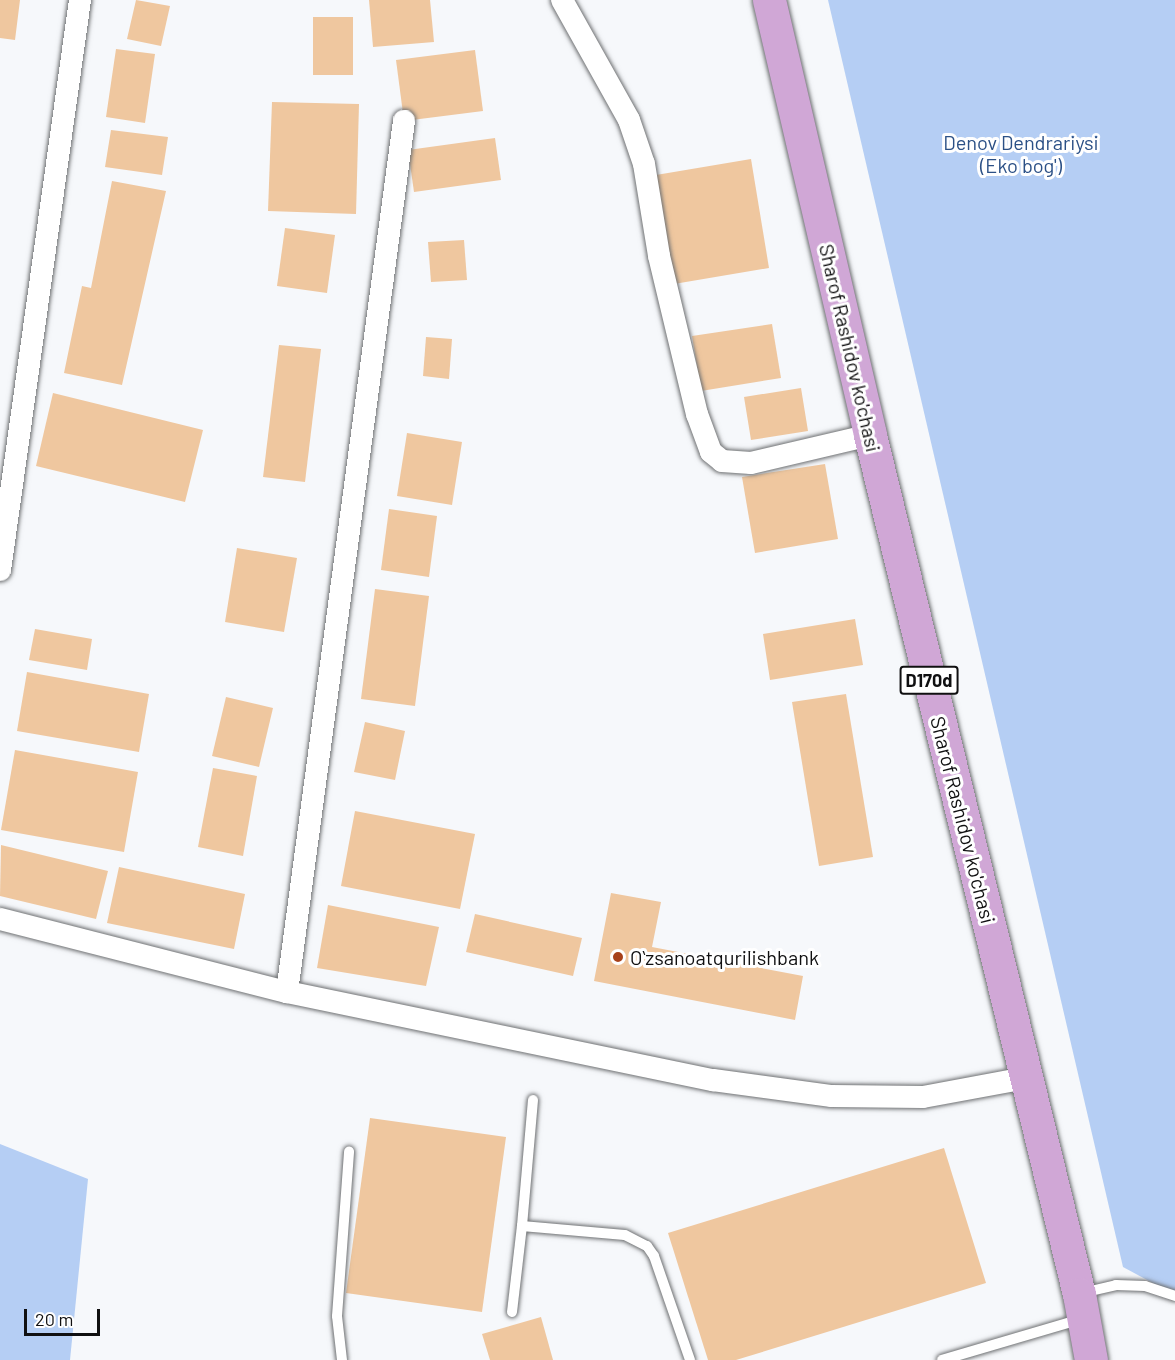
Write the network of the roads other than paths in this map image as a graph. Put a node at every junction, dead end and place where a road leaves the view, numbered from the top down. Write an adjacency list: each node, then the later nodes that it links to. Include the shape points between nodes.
1 (80, 0): 6 (street)
2 (562, 0): 5 (street, via 629,120 644,165 659,256 697,414 711,452 722,461 751,464)
3 (769, 0): 5 (main road, Sharof Rashidov ko'chasi / D170d)
4 (404, 121): 8 (street)
5 (870, 435): 9 (main road, Sharof Rashidov ko'chasi / D170d)
6 (0, 570)
7 (0, 919): 8 (street)
8 (287, 992): 9 (street, via 713,1080 832,1096 923,1097)
9 (1026, 1078): 14 (main road, Sharof Rashidov ko'chasi / D170d)
10 (533, 1100): 12 (lane)
11 (349, 1151): 16 (lane, via 337,1316)
12 (522, 1226): 15 (lane); 17 (lane, via 625,1235 647,1246 654,1256)
13 (1175, 1296): 14 (lane, via 1145,1286 1116,1285)
14 (1082, 1306): 18 (lane); 19 (main road, Sharof Rashidov ko'chasi / D170d)
15 (512, 1312)
16 (342, 1360)
17 (690, 1360)
18 (942, 1360)
19 (1091, 1360)

